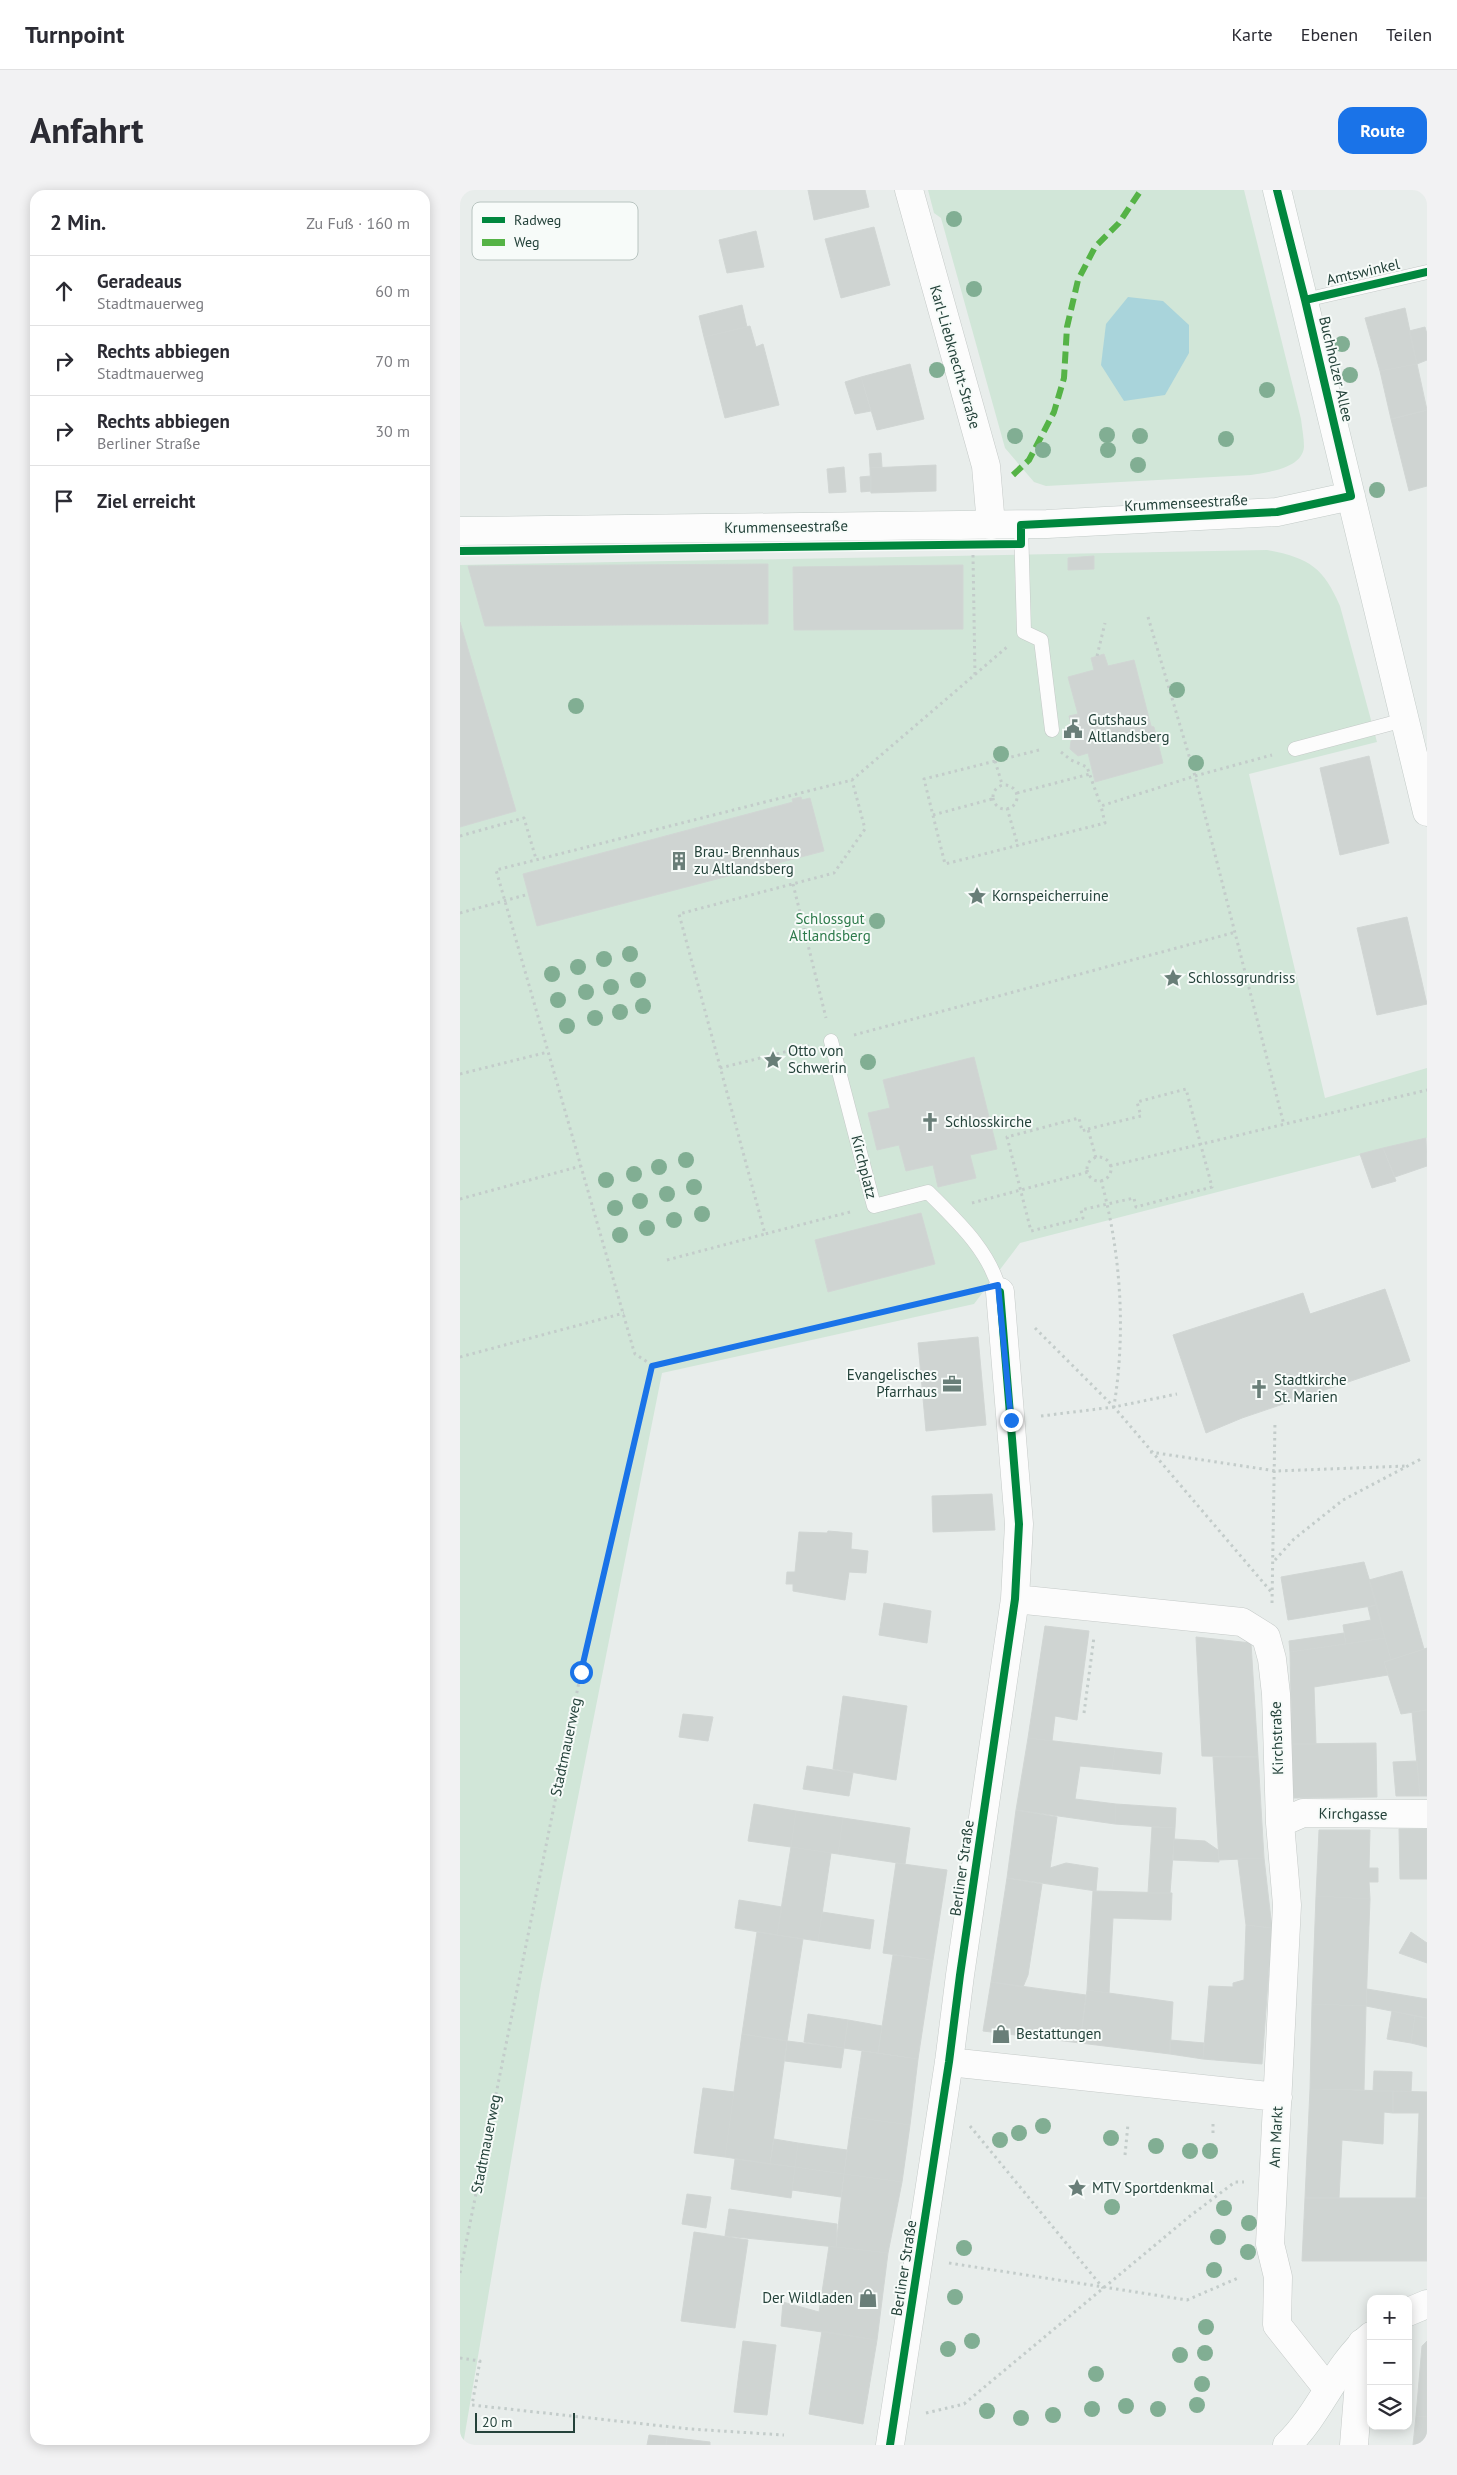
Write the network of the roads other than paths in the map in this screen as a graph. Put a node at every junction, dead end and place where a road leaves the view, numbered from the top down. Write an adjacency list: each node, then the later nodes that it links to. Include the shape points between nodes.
1 (909, 190): 6 (street, Karl-Liebknecht-Straße, via 986,466)
2 (1277, 190): 4 (street, Buchholzer Allee)
3 (1427, 272): 4 (lane, Amtswinkel)
4 (1306, 300): 5 (street, Buchholzer Allee)
5 (1351, 496): 7 (street, Krummenseestraße, via 1277,512); 9 (street, Buchholzer Allee)
6 (991, 525): 7 (street, Krummenseestraße); 8 (street, Krummenseestraße)
7 (1022, 525): 10 (lane, via 1024,632 1041,640)
8 (460, 531)
9 (1404, 720): 11 (lane); 12 (street, Buchholzer Allee)
10 (1052, 730)
11 (1295, 749)
12 (1427, 812)
13 (832, 1041): 14 (lane, Kirchplatz, via 874,1206 928,1192 962,1225 995,1273)
14 (999, 1288): 15 (street, Berliner Straße, via 1019,1524)
15 (1014, 1599): 17 (street, Kirchstraße, via 1242,1622 1266,1637 1276,1694); 18 (street, Berliner Straße)
16 (1427, 1814): 17 (street, Kirchgasse, via 1303,1813)
17 (1280, 1823): 19 (street, Kirchstraße, via 1287,1905)
18 (949, 2062): 19 (street, Am Markt); 24 (street, Berliner Straße)
19 (1278, 2097): 23 (street, Am Markt, via 1270,2244 1278,2277 1277,2325)
20 (1427, 2304): 21 (street)
21 (1412, 2310)
22 (1366, 2340): 23 (street); 26 (street)
23 (1327, 2388): 25 (street, via 1298,2434)
24 (890, 2445)
25 (1287, 2445)
26 (1354, 2445)

